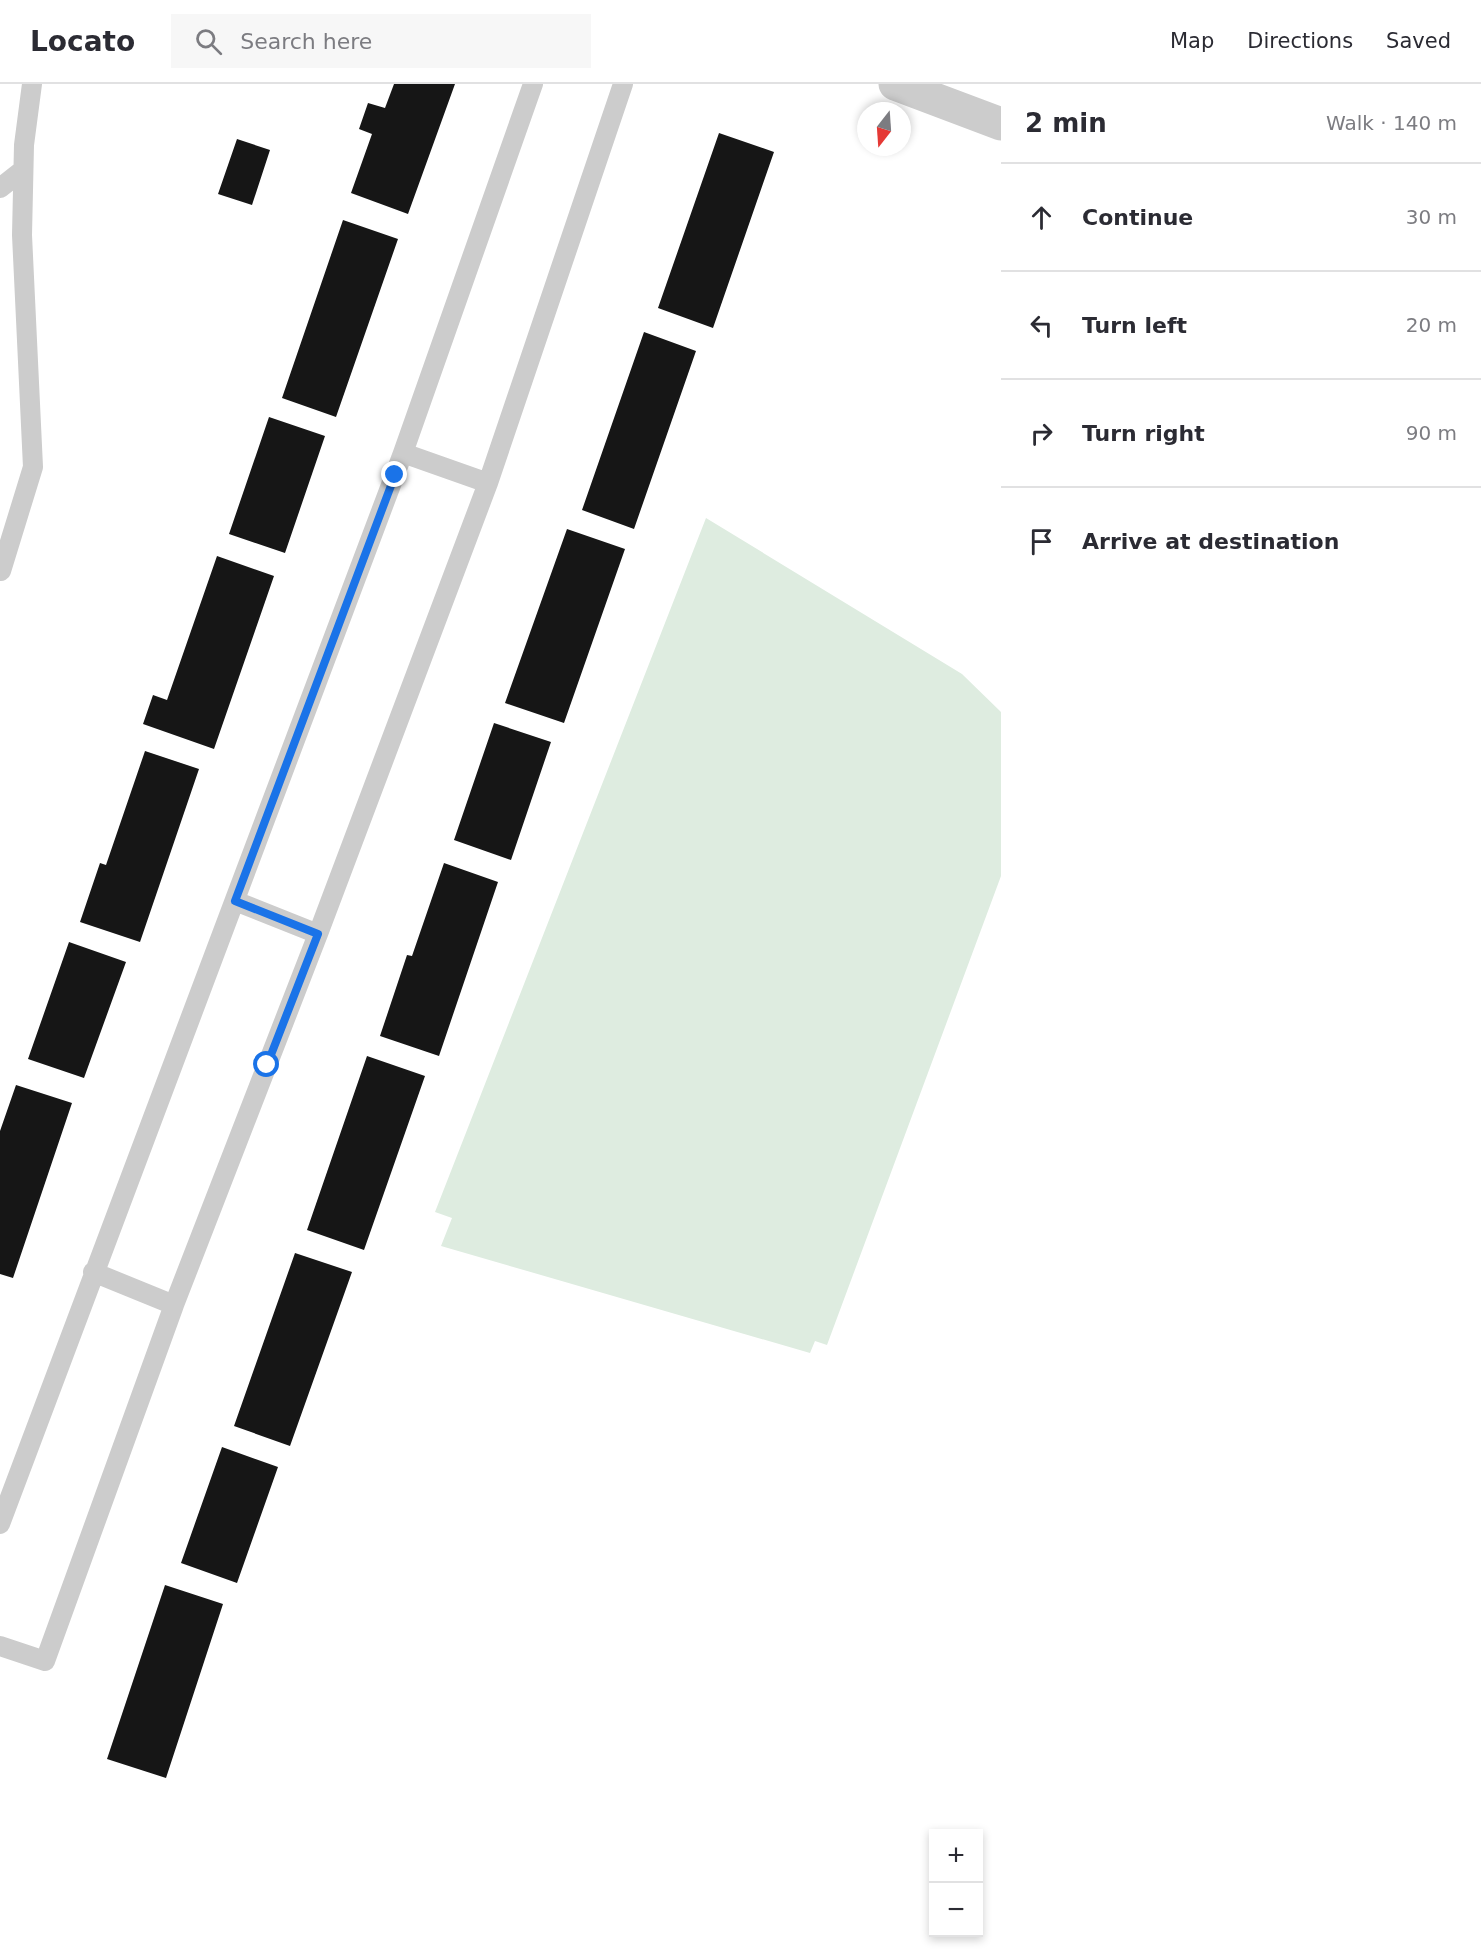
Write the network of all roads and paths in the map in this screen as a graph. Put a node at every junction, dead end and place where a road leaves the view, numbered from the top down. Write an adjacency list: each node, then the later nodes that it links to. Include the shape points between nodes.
1 (32, 84): 6 (lane)
2 (533, 84): 8 (lane)
3 (623, 84): 9 (lane)
4 (895, 84): 5 (street)
5 (1001, 124)
6 (23, 170): 7 (lane); 10 (lane, via 22,236 33,467)
7 (0, 188)
8 (403, 453): 9 (lane); 11 (lane)
9 (488, 483): 12 (lane)
10 (1, 572)
11 (235, 901): 12 (lane); 13 (lane)
12 (318, 934): 14 (lane)
13 (93, 1272): 14 (lane); 15 (lane)
14 (174, 1305): 16 (lane, via 45,1661)
15 (0, 1524)
16 (0, 1646)

